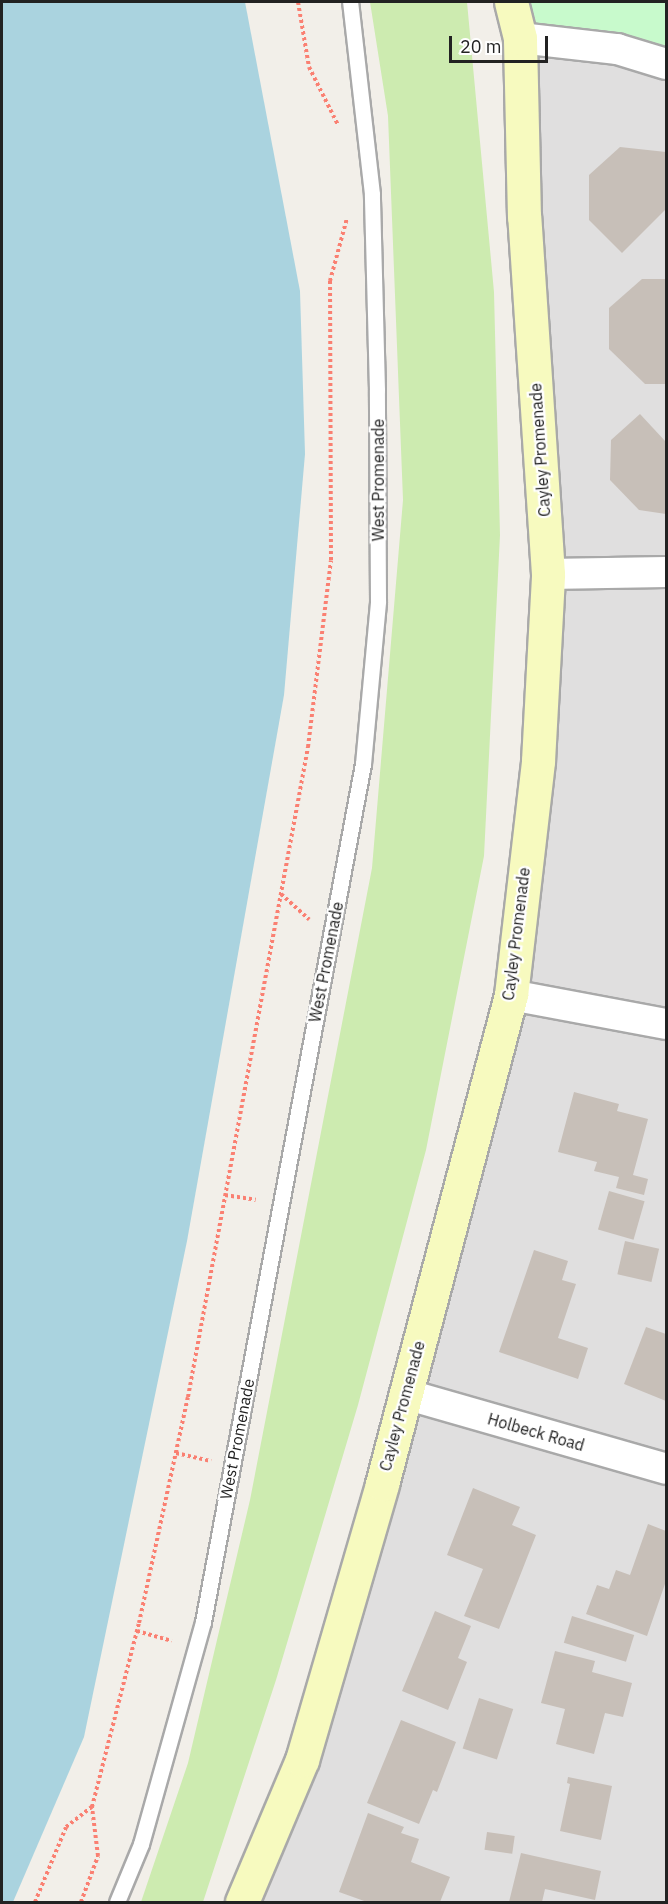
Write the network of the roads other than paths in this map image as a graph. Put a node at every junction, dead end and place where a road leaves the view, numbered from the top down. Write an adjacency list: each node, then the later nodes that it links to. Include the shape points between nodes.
1 (350, 2): 11 (lane, West Promenade, via 372,194 377,390 378,601 363,764 196,1647 141,1844)
2 (511, 2): 3 (street, Cayley Promenade)
3 (520, 38): 4 (street, via 617,49); 6 (street, Cayley Promenade, via 524,218)
4 (666, 64)
5 (666, 572): 6 (street)
6 (548, 574): 7 (street, Cayley Promenade, via 538,761)
7 (511, 995): 8 (street); 9 (street, Cayley Promenade)
8 (666, 1024)
9 (405, 1394): 10 (street, Holbeck Road); 12 (street, Cayley Promenade, via 302,1760)
10 (666, 1469)
11 (117, 1902)
12 (242, 1902)

